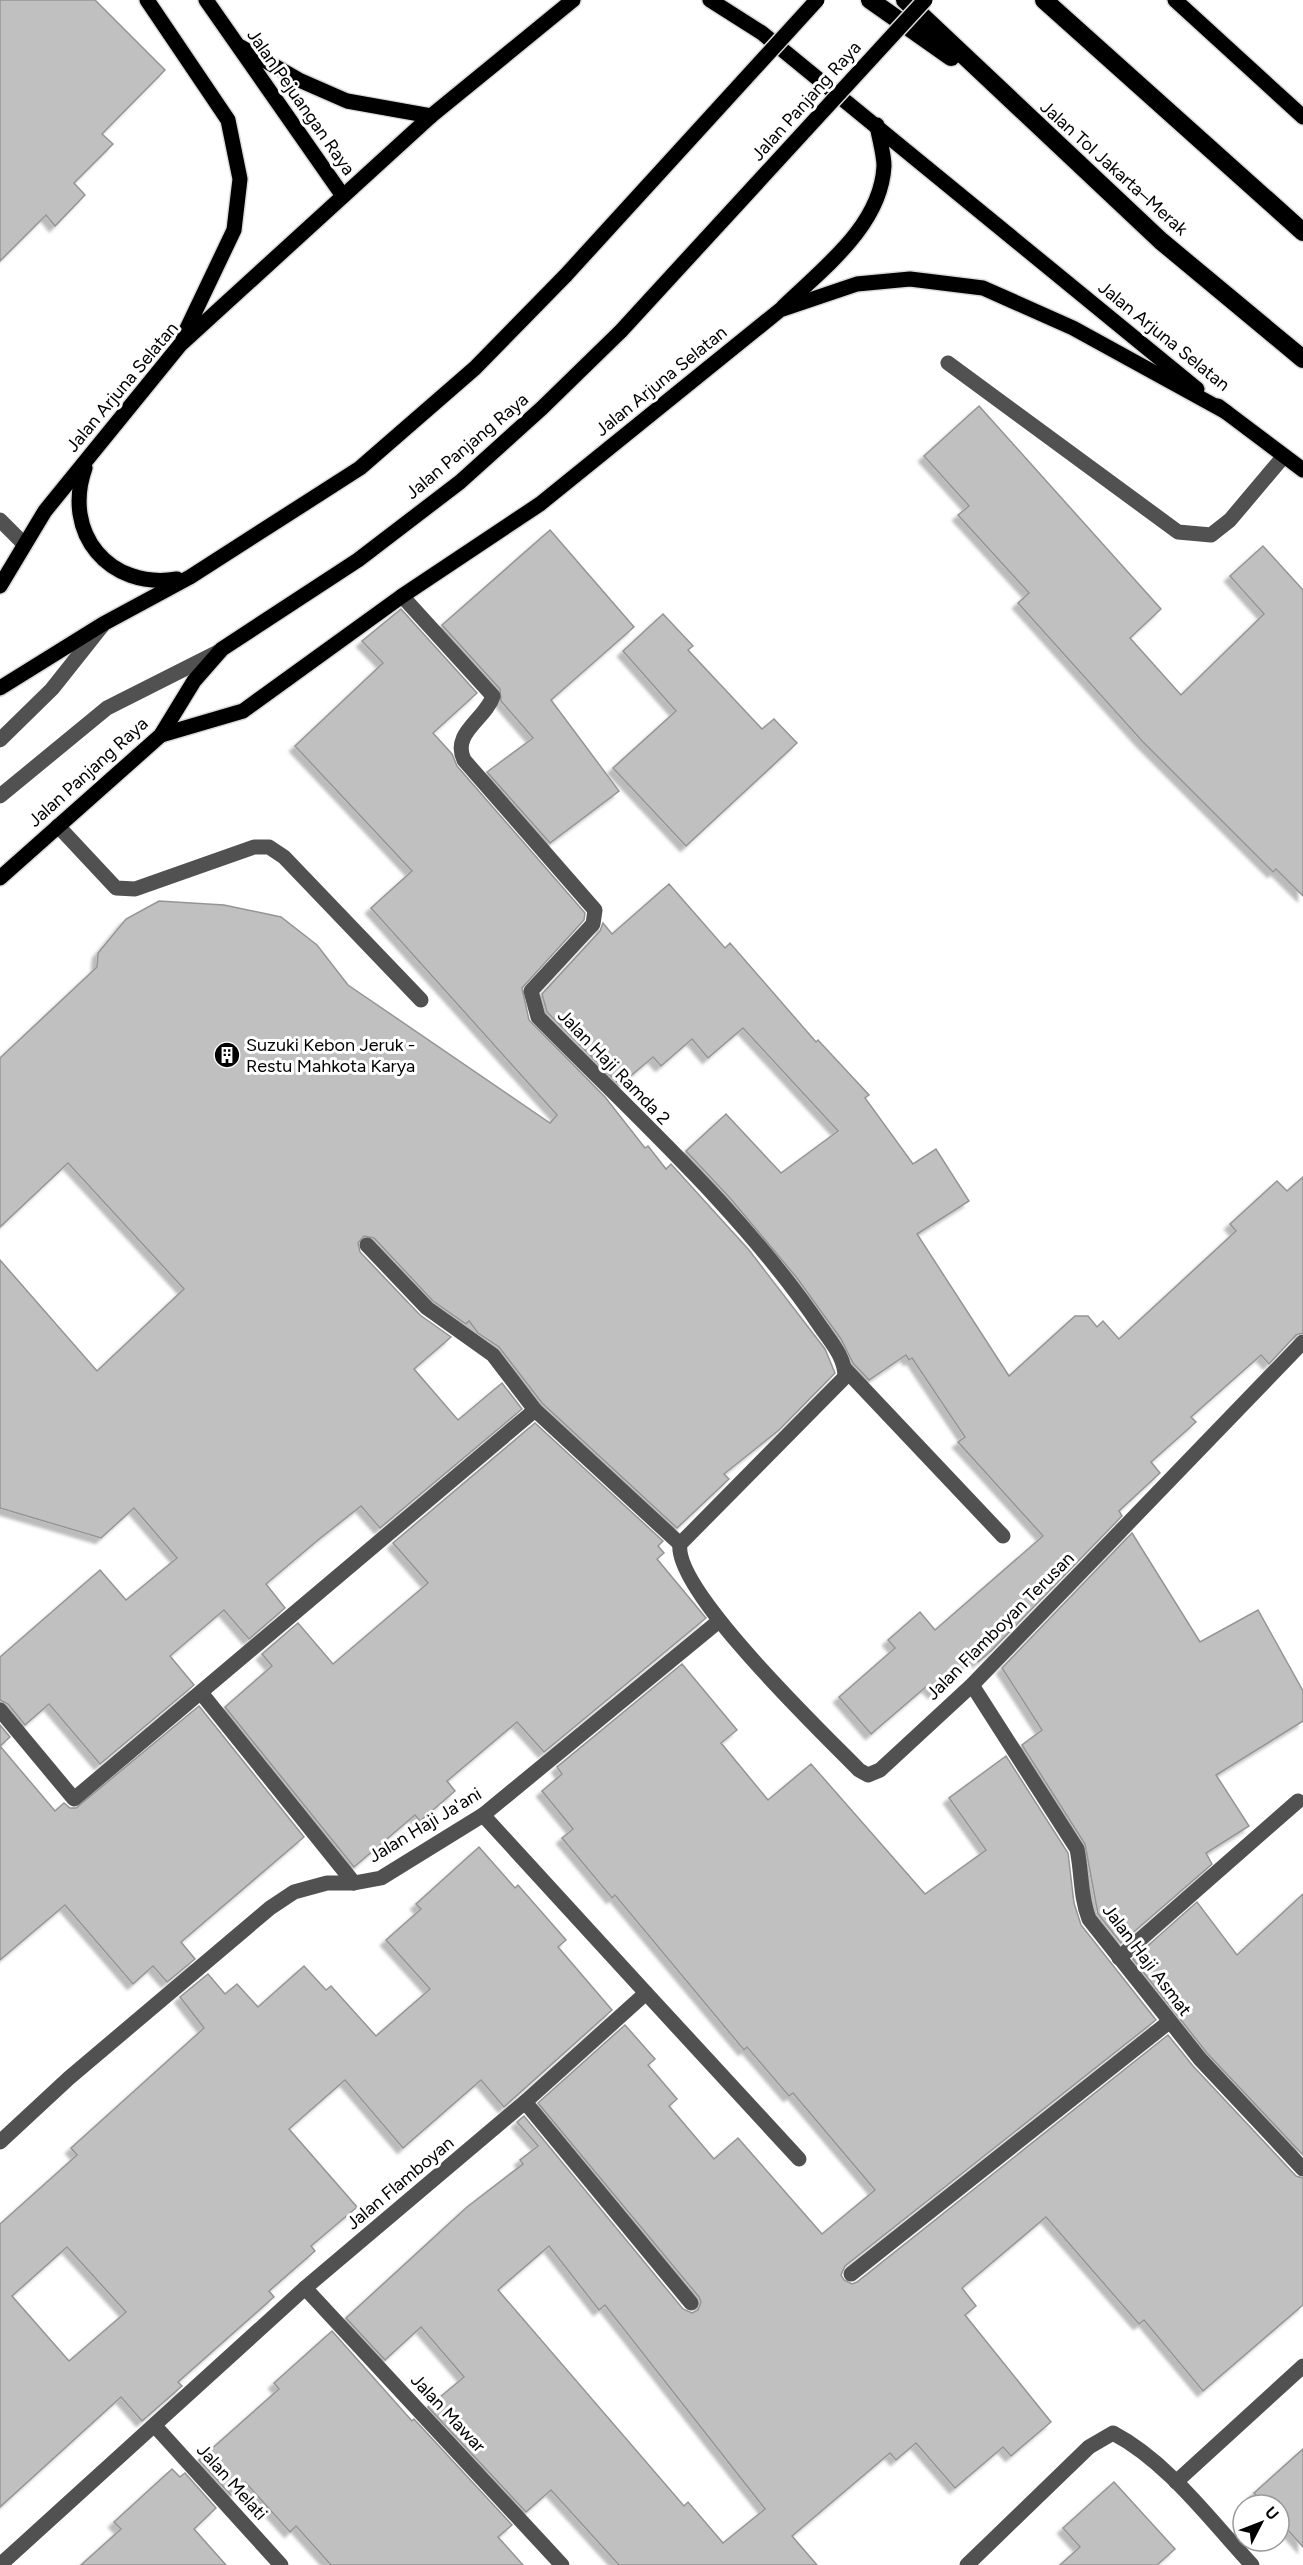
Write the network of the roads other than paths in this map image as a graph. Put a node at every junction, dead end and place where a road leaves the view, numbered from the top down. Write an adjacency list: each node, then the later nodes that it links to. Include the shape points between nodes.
1 (147, 0): 19 (main road, via 228,120 240,179 234,230)
2 (206, 0): 11 (main road, Jalan Pejuangan Raya)
3 (573, 0): 13 (main road, Jalan Arjuna Selatan)
4 (710, 0): 15 (main road, Jalan Arjuna Selatan, via 762,33)
5 (817, 0): 29 (main road, bridge, via 475,368 360,468)
6 (870, 0): 12 (highway)
7 (905, 0): 12 (highway, Jalan Tol Jakarta–Merak)
8 (925, 0): 33 (main road, Jalan Panjang Raya, bridge, via 621,331 460,482 358,560)
9 (1044, 0): 17 (highway)
10 (1175, 0): 14 (main road)
11 (238, 46): 13 (main road, via 346,101); 16 (main road, Jalan Pejuangan Raya)
12 (997, 88): 20 (highway, Jalan Tol Jakarta–Merak, via 1161,241)
13 (431, 116): 16 (main road, Jalan Arjuna Selatan)
14 (1303, 117)
15 (877, 125): 18 (main road, via 884,166 874,203 853,238); 22 (main road, Jalan Arjuna Selatan)
16 (343, 196): 19 (main road, Jalan Arjuna Selatan)
17 (1303, 232)
18 (780, 310): 22 (main road, Jalan Arjuna Selatan, via 857,284 910,279 983,288 1073,328); 31 (main road, Jalan Arjuna Selatan, via 540,504)
19 (180, 345): 24 (main road, Jalan Arjuna Selatan)
20 (1303, 359)
21 (948, 363): 23 (street, via 1178,532 1211,535 1255,493)
22 (1226, 412): 23 (main road, Jalan Arjuna Selatan)
23 (1284, 456): 25 (main road, Jalan Arjuna Selatan)
24 (89, 457): 27 (main road, Jalan Arjuna Selatan); 29 (main road, via 78,489 80,523 96,553 123,574 156,582)
25 (1303, 470)
26 (0, 520): 27 (street)
27 (23, 543): 28 (main road, Jalan Arjuna Selatan)
28 (4, 569): 30 (main road, Jalan Arjuna Selatan)
29 (190, 577): 32 (main road)
30 (0, 586)
31 (402, 596): 35 (main road, Jalan Arjuna Selatan, via 243,711); 43 (street, Jalan Haji Ramda 2, via 493,696 467,729 461,748 464,760 595,910 593,924 531,991 538,1017 749,1234 789,1281 843,1360)
32 (103, 624): 34 (main road); 36 (street, via 52,689)
33 (222, 650): 35 (main road, Jalan Panjang Raya, via 194,681); 37 (street, via 107,708)
34 (0, 688)
35 (161, 735): 38 (main road, Jalan Panjang Raya)
36 (0, 740)
37 (0, 796)
38 (57, 826): 39 (main road, Jalan Panjang Raya); 40 (street, via 116,888 135,889 254,848 269,847 284,856)
39 (0, 878)
40 (421, 1000)
41 (367, 1245): 44 (street, via 428,1308 493,1355)
42 (1303, 1342): 48 (street, Jalan Flamboyan Terusan)
43 (845, 1369): 45 (street); 46 (street, via 845,1377)
44 (535, 1410): 46 (street); 49 (street)
45 (1004, 1536)
46 (680, 1544): 47 (street, via 684,1568)
47 (719, 1621): 48 (street, Jalan Flamboyan Terusan, via 868,1775 880,1770); 52 (street, Jalan Haji Ja'ani)
48 (972, 1685): 54 (street, Jalan Haji Asmat, via 1077,1849 1081,1893 1089,1918)
49 (202, 1694): 50 (street, via 74,1799); 53 (street)
50 (0, 1710)
51 (1298, 1801): 54 (street)
52 (483, 1815): 53 (street, Jalan Haji Ja'ani, via 381,1878); 55 (street)
53 (354, 1883): 58 (street, Jalan Haji Ja'ani, via 327,1883 294,1892 270,1908 69,2078)
54 (1119, 1958): 56 (street, Jalan Haji Asmat)
55 (646, 1993): 57 (street, Jalan Flamboyan); 59 (street)
56 (1169, 2022): 60 (street, Jalan Haji Asmat); 61 (street)
57 (525, 2102): 62 (street, Jalan Flamboyan); 63 (street)
58 (0, 2142)
59 (799, 2159)
60 (1303, 2169)
61 (851, 2274)
62 (305, 2288): 65 (street, Jalan Flamboyan); 69 (street, Jalan Mawar)
63 (691, 2303)
64 (1303, 2366): 66 (street)
65 (154, 2426): 67 (street, Jalan Flamboyan); 68 (street, Jalan Melati)
66 (1176, 2482): 70 (street, via 1129,2441 1113,2433 1089,2447); 71 (street)
67 (5, 2564)
68 (281, 2565)
69 (562, 2565)
70 (967, 2565)
71 (1252, 2565)

